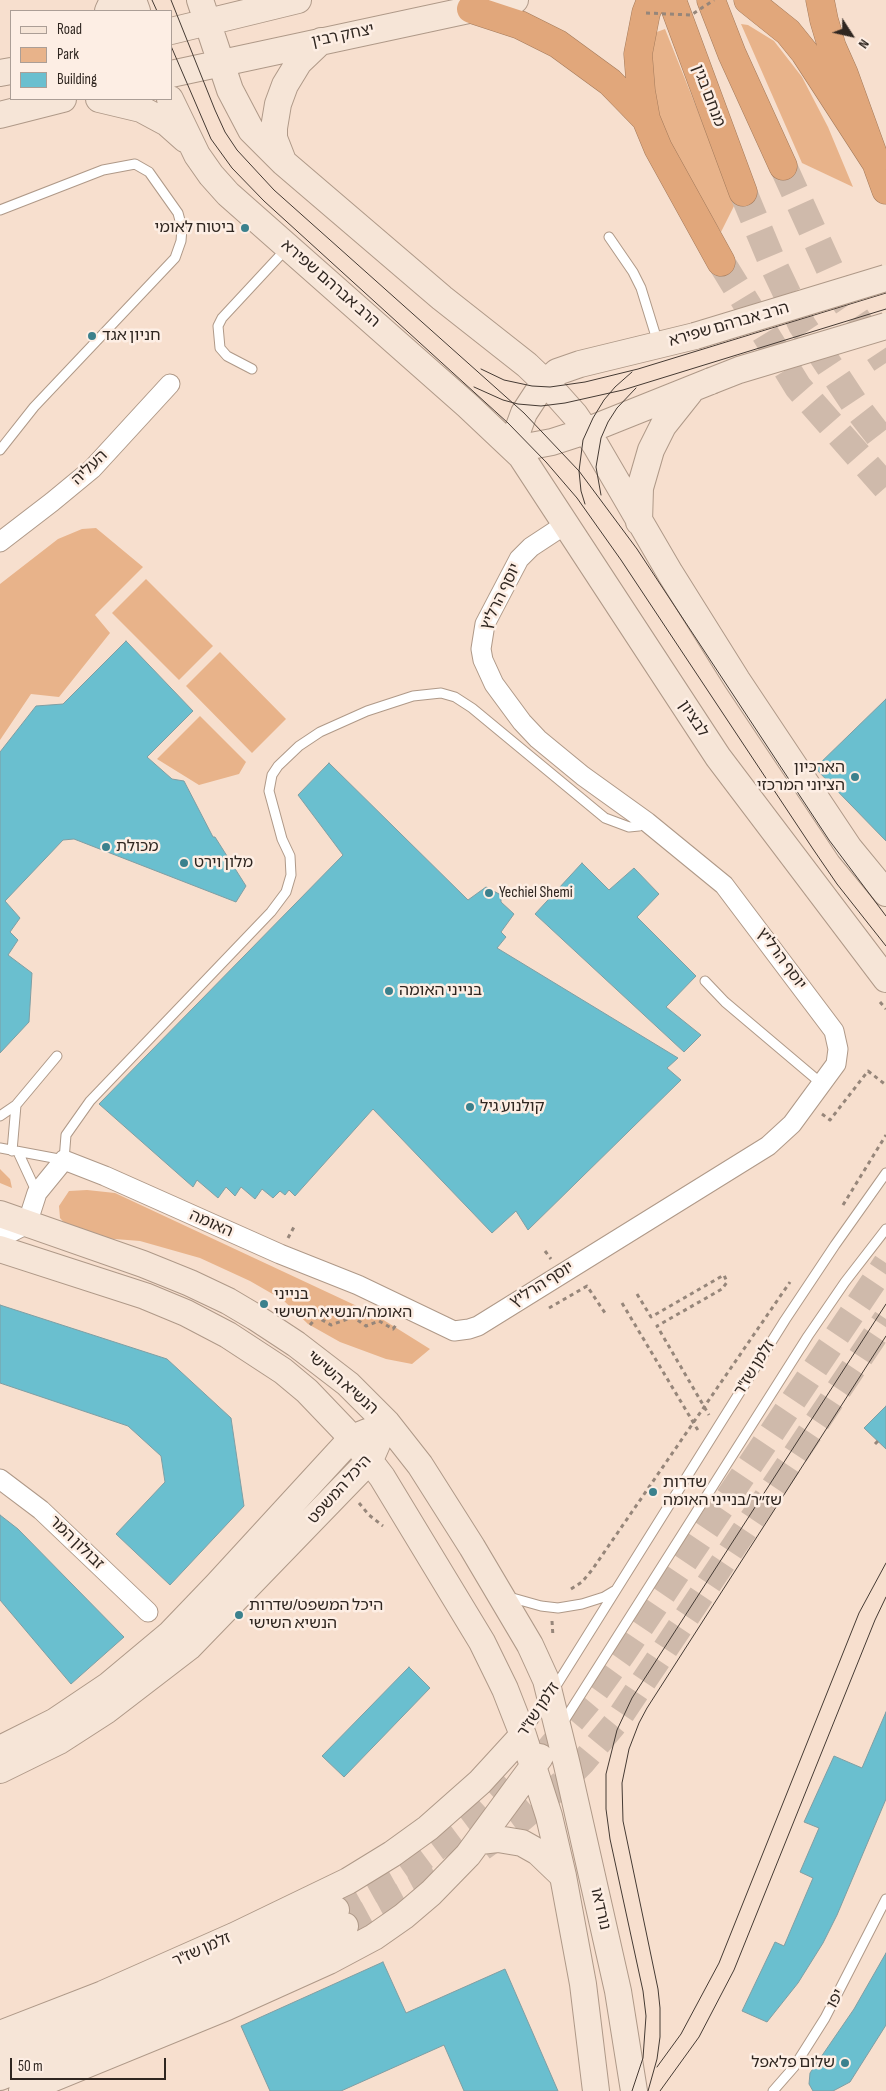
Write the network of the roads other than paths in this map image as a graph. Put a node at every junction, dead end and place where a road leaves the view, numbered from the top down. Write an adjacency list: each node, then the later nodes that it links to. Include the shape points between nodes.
1 (298, 0): 9 (street)
2 (515, 0): 8 (street, יצחק רבין)
3 (672, 0): 24 (highway, מנחם בגין)
4 (711, 0): 22 (highway)
5 (748, 0): 20 (highway, via 788,32 805,53)
6 (820, 0): 20 (highway, via 832,47)
7 (649, 6): 18 (highway, via 638,54)
8 (471, 9): 11 (street, יצחק רבין); 18 (highway, via 520,25 558,44 595,69)
9 (204, 11): 10 (street); 12 (street)
10 (172, 30)
11 (321, 41): 12 (street, יצחק רבין); 21 (street, via 299,62 278,104 274,138)
12 (222, 63): 13 (street, יצחק רבין); 21 (street, via 242,116 251,130)
13 (172, 74)
14 (59, 100): 17 (street)
15 (103, 100): 19 (street, via 141,109 168,124)
16 (170, 100): 19 (street, הרב אברהם שפירא)
17 (0, 115)
18 (646, 120): 28 (highway)
19 (191, 145): 27 (street, הרב אברהם שפירא, via 228,194)
20 (875, 161): 23 (highway)
21 (283, 162): 33 (street)
22 (783, 166)
23 (886, 190)
24 (744, 192)
25 (0, 210): 37 (lane, via 103,170 134,164 149,172 178,213 182,228 175,258 34,407)
26 (609, 237): 31 (lane, via 633,272)
27 (288, 247): 32 (lane, via 218,326 220,348 227,356); 38 (street, הרב אברהם שפירא)
28 (721, 262)
29 (886, 278): 31 (street, הרב אברהם שפירא, bridge)
30 (886, 326): 35 (street, bridge, via 739,370)
31 (659, 346): 33 (street, הרב אברהם שפירא, via 564,368)
32 (252, 369)
33 (545, 382): 36 (street); 38 (street, הרב אברהם שפירא, via 524,414)
34 (170, 384): 41 (street, העליה, via 92,469)
35 (703, 385): 36 (street); 39 (street, via 668,418 651,450 640,488)
36 (586, 431): 38 (street); 39 (street)
37 (0, 450)
38 (515, 450): 40 (street, לבציון)
39 (639, 522): 43 (street, via 809,790 849,848)
40 (566, 524): 42 (street, יוסף הרליץ, via 531,546 519,559 485,624 481,649 483,660 494,684 538,739); 44 (street, לבציון, via 718,757)
41 (0, 542)
42 (646, 822): 47 (street, יוסף הרליץ, via 724,885 834,1031 838,1049 836,1064); 52 (lane, via 630,827 605,818 472,708 441,693 413,696 320,732 299,746 272,774 269,791 290,856 291,875 286,892 271,912 90,1101 66,1135)
43 (886, 893)
44 (886, 979)
45 (705, 981): 47 (lane, via 725,1002)
46 (57, 1056): 48 (lane)
47 (822, 1084): 60 (street, יוסף הרליץ, via 792,1124 768,1146 478,1326)
48 (16, 1105): 49 (lane); 51 (lane)
49 (0, 1116)
50 (0, 1148): 51 (lane)
51 (15, 1151): 52 (lane); 54 (lane)
52 (64, 1160): 54 (street); 60 (street, האומה, via 358,1285)
53 (886, 1173): 65 (lane, זלמן שז"ר, via 805,1290)
54 (37, 1193): 56 (street)
55 (0, 1214): 56 (street, הנשיא השישי)
56 (27, 1224): 58 (street); 61 (street, הנשיא השישי, via 143,1264 228,1301 336,1374)
57 (886, 1229): 69 (lane, זלמן שז"ר, via 808,1336)
58 (0, 1238)
59 (0, 1249): 62 (street, הנשיא השישי, via 145,1296 228,1335 307,1391)
60 (454, 1331)
61 (387, 1423): 62 (street, היכל המשפט); 63 (street, היכל המשפט); 66 (street, הנשיא השישי, via 420,1465)
62 (352, 1438): 63 (street, הנשיא השישי); 71 (street, היכל המשפט, via 170,1634 109,1685 54,1722)
63 (370, 1460): 70 (street, הנשיא השישי, via 473,1626 505,1689); 73 (street, היכל המשפט, via 189,1647 107,1710 59,1741)
64 (0, 1479): 67 (street, זבולון המר, via 41,1510)
65 (616, 1590): 66 (lane, via 593,1601 558,1608 531,1604); 68 (lane, זלמן שז"ר)
66 (498, 1592): 68 (street, הנשיא השישי, via 535,1655)
67 (148, 1612)
68 (551, 1694): 69 (street, הנשיא השישי); 70 (lane, זלמן שז"ר)
69 (559, 1729): 72 (street, זלמן שז"ר); 82 (street, נורדאו, via 618,1991)
70 (523, 1735): 72 (street, נורדאו); 77 (street, זלמן שז"ר, via 480,1782 428,1828 348,1881 234,1936)
71 (0, 1748)
72 (534, 1767): 74 (street, זלמן שז"ר); 75 (street, נורדאו)
73 (0, 1770)
74 (480, 1841): 75 (street, via 498,1839 522,1844 538,1852); 80 (street, זלמן שז"ר, via 431,1894 374,1937 329,1961 227,2006)
75 (563, 1876): 81 (street, נורדאו, via 583,1984)
76 (886, 1899): 83 (lane, יפו, via 825,2018 794,2067)
77 (0, 2034)
78 (0, 2055): 79 (street, זלמן שז"ר, via 340,1918 203,1993)
79 (0, 2077)
80 (22, 2091)
81 (596, 2091)
82 (634, 2091)
83 (773, 2091)

